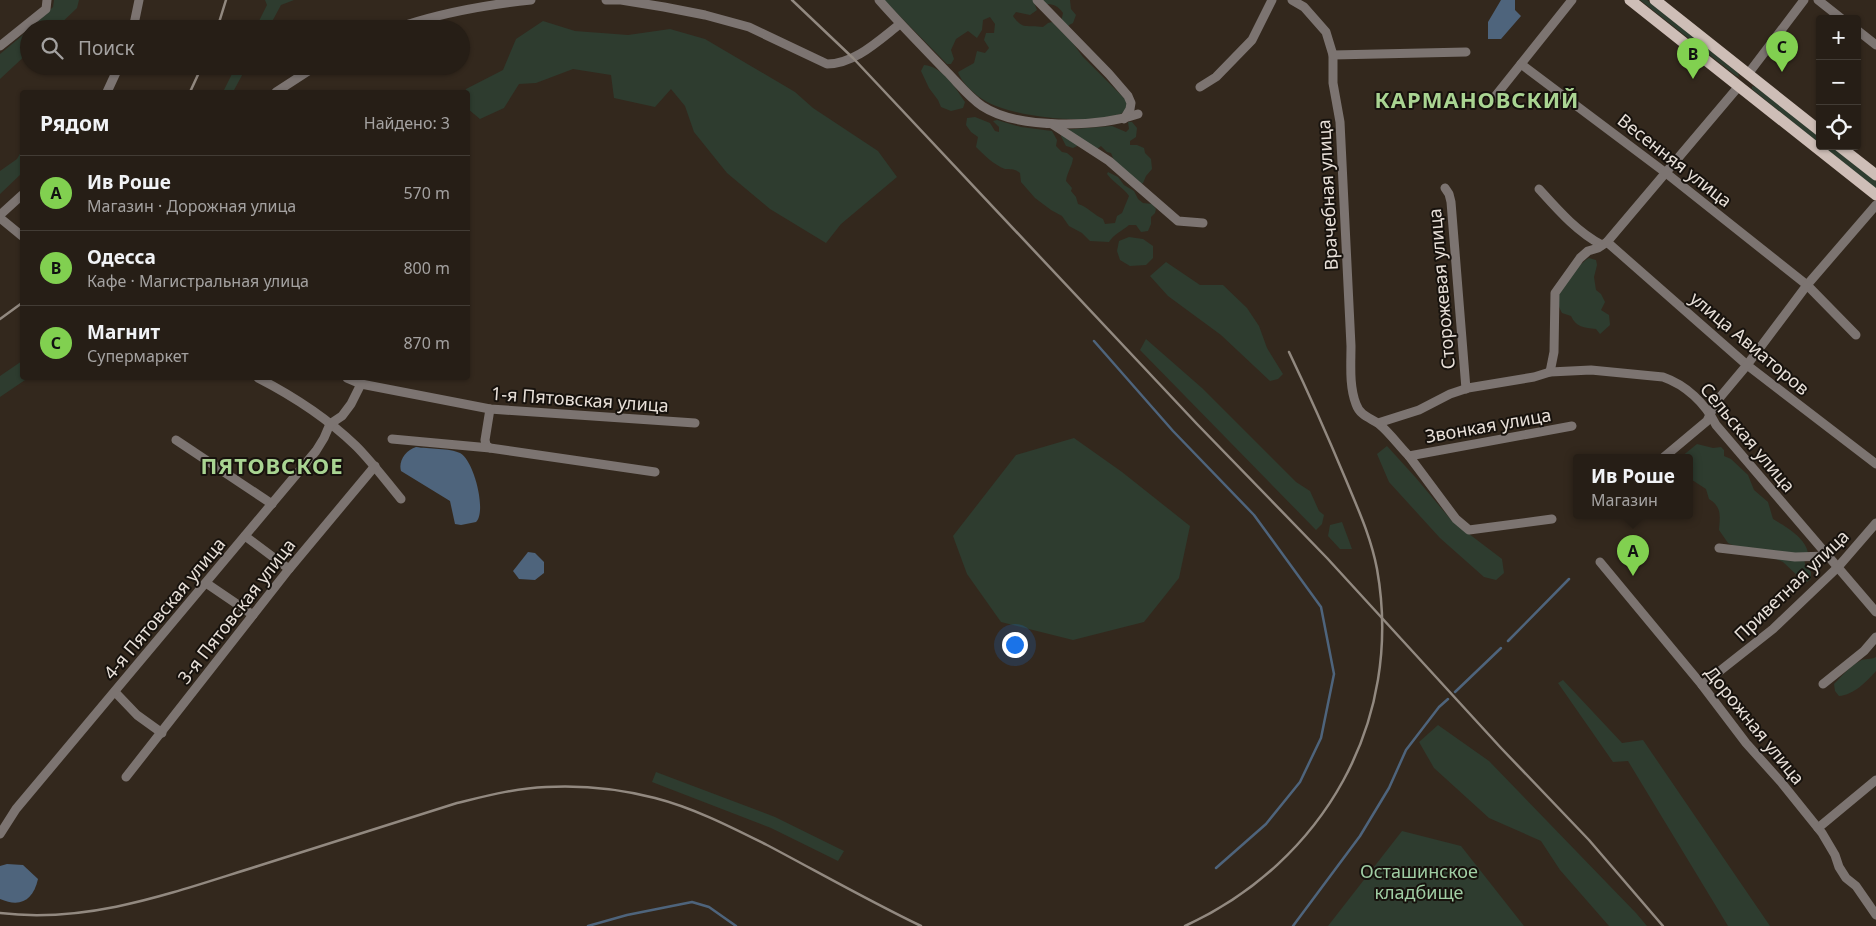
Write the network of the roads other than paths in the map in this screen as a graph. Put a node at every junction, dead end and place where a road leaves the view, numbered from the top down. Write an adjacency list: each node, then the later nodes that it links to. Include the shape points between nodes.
1 (47, 0): 15 (street, via 46,9)
2 (139, 0): 16 (street)
3 (531, 0): 17 (street, via 486,5)
4 (606, 0): 18 (street, via 664,7 749,27 827,64 853,58)
5 (879, 0): 18 (street)
6 (1037, 0): 35 (street, via 1128,96 1130,109)
7 (1272, 0): 30 (street, via 1252,40 1216,77)
8 (1292, 0): 24 (street, Врачебная улица, via 1304,7 1326,32)
9 (1572, 0): 25 (street)
10 (1630, 0): 29 (main road)
11 (1655, 0): 26 (main road)
12 (1804, 0): 26 (street)
13 (1818, 0): 14 (street)
14 (1837, 15)
15 (32, 20)
16 (135, 20)
17 (423, 20)
18 (900, 24): 36 (street, via 984,107 1022,120)
19 (20, 30): 22 (street)
20 (1861, 33): 21 (street)
21 (1876, 45)
22 (0, 46)
23 (1466, 52): 24 (street)
24 (1332, 55): 61 (street, Врачебная улица, via 1342,149 1351,378 1356,405 1361,413)
25 (1521, 64): 33 (street); 39 (street, Весенняя улица)
26 (1748, 74): 29 (main road); 37 (main road)
27 (116, 75): 31 (street)
28 (302, 75): 32 (street)
29 (1738, 86): 39 (street); 43 (main road)
30 (1200, 87)
31 (108, 90)
32 (279, 90)
33 (1493, 99)
34 (1138, 114): 35 (street)
35 (1124, 119): 36 (street, via 1094,124)
36 (1052, 124): 47 (street, via 1109,161 1178,221)
37 (1816, 128)
38 (1844, 150): 40 (main road)
39 (1666, 173): 49 (street); 50 (street, Весенняя улица)
40 (1876, 175)
41 (1445, 188): 57 (street, Сторожевая улица, via 1451,202)
42 (1539, 189): 49 (street, улица Авиаторов, via 1585,235)
43 (1876, 195)
44 (20, 197): 46 (street)
45 (1876, 205): 50 (street)
46 (0, 216): 48 (street)
47 (1203, 223)
48 (20, 234)
49 (1604, 244): 52 (street, улица Авиаторов); 53 (street, via 1588,251 1555,294 1554,352)
50 (1807, 285): 51 (street, Весенняя улица); 52 (street)
51 (1856, 335)
52 (1747, 365): 59 (street, via 1716,402); 69 (street, улица Авиаторов)
53 (1550, 372): 57 (street, Сельская улица); 59 (street, Сельская улица, via 1591,370 1664,376 1699,399)
54 (261, 380): 62 (street)
55 (352, 380): 56 (street, 1-я Пятовская улица)
56 (362, 384): 58 (street, 1-я Пятовская улица); 62 (street, via 342,416)
57 (1466, 388): 61 (street, Сельская улица, via 1419,410)
58 (490, 409): 60 (street, 1-я Пятовская улица); 66 (street, via 485,440)
59 (1711, 414): 67 (street); 78 (street, Сельская улица, via 1716,424)
60 (695, 423)
61 (1378, 423): 68 (street)
62 (330, 424): 70 (street); 73 (street, 4-я Пятовская улица, via 316,451)
63 (1572, 426): 68 (street, Звонкая улица)
64 (392, 439): 66 (street)
65 (176, 440): 73 (street)
66 (490, 448): 71 (street)
67 (1667, 454)
68 (1409, 456): 74 (street, Звонкая улица, via 1456,519 1469,530)
69 (1876, 464)
70 (375, 466): 72 (street); 81 (street, 3-я Пятовская улица)
71 (655, 472)
72 (401, 499)
73 (272, 504): 76 (street, 4-я Пятовская улица)
74 (1552, 519)
75 (1876, 524): 80 (street, Приветная улица)
76 (245, 536): 81 (street); 82 (street, 4-я Пятовская улица)
77 (1719, 548): 78 (street, via 1795,557)
78 (1828, 556): 80 (street, Сельская улица)
79 (1600, 562): 87 (street, Дорожная улица)
80 (1838, 567): 83 (street, Сельская улица); 87 (street, Приветная улица, via 1773,629)
81 (289, 568): 84 (street, 3-я Пятовская улица)
82 (206, 583): 84 (street); 88 (street, 4-я Пятовская улица)
83 (1876, 612)
84 (253, 614): 89 (street, 3-я Пятовская улица)
85 (1876, 637): 86 (street, via 1864,651)
86 (1823, 684)
87 (1702, 685): 92 (street, Дорожная улица)
88 (115, 692): 89 (street); 93 (street, 4-я Пятовская улица, via 16,809)
89 (162, 733): 90 (street, 3-я Пятовская улица)
90 (126, 777)
91 (1876, 780): 92 (street)
92 (1818, 828): 94 (street, Дорожная улица, via 1846,878 1856,886)
93 (0, 834)
94 (1876, 915)

